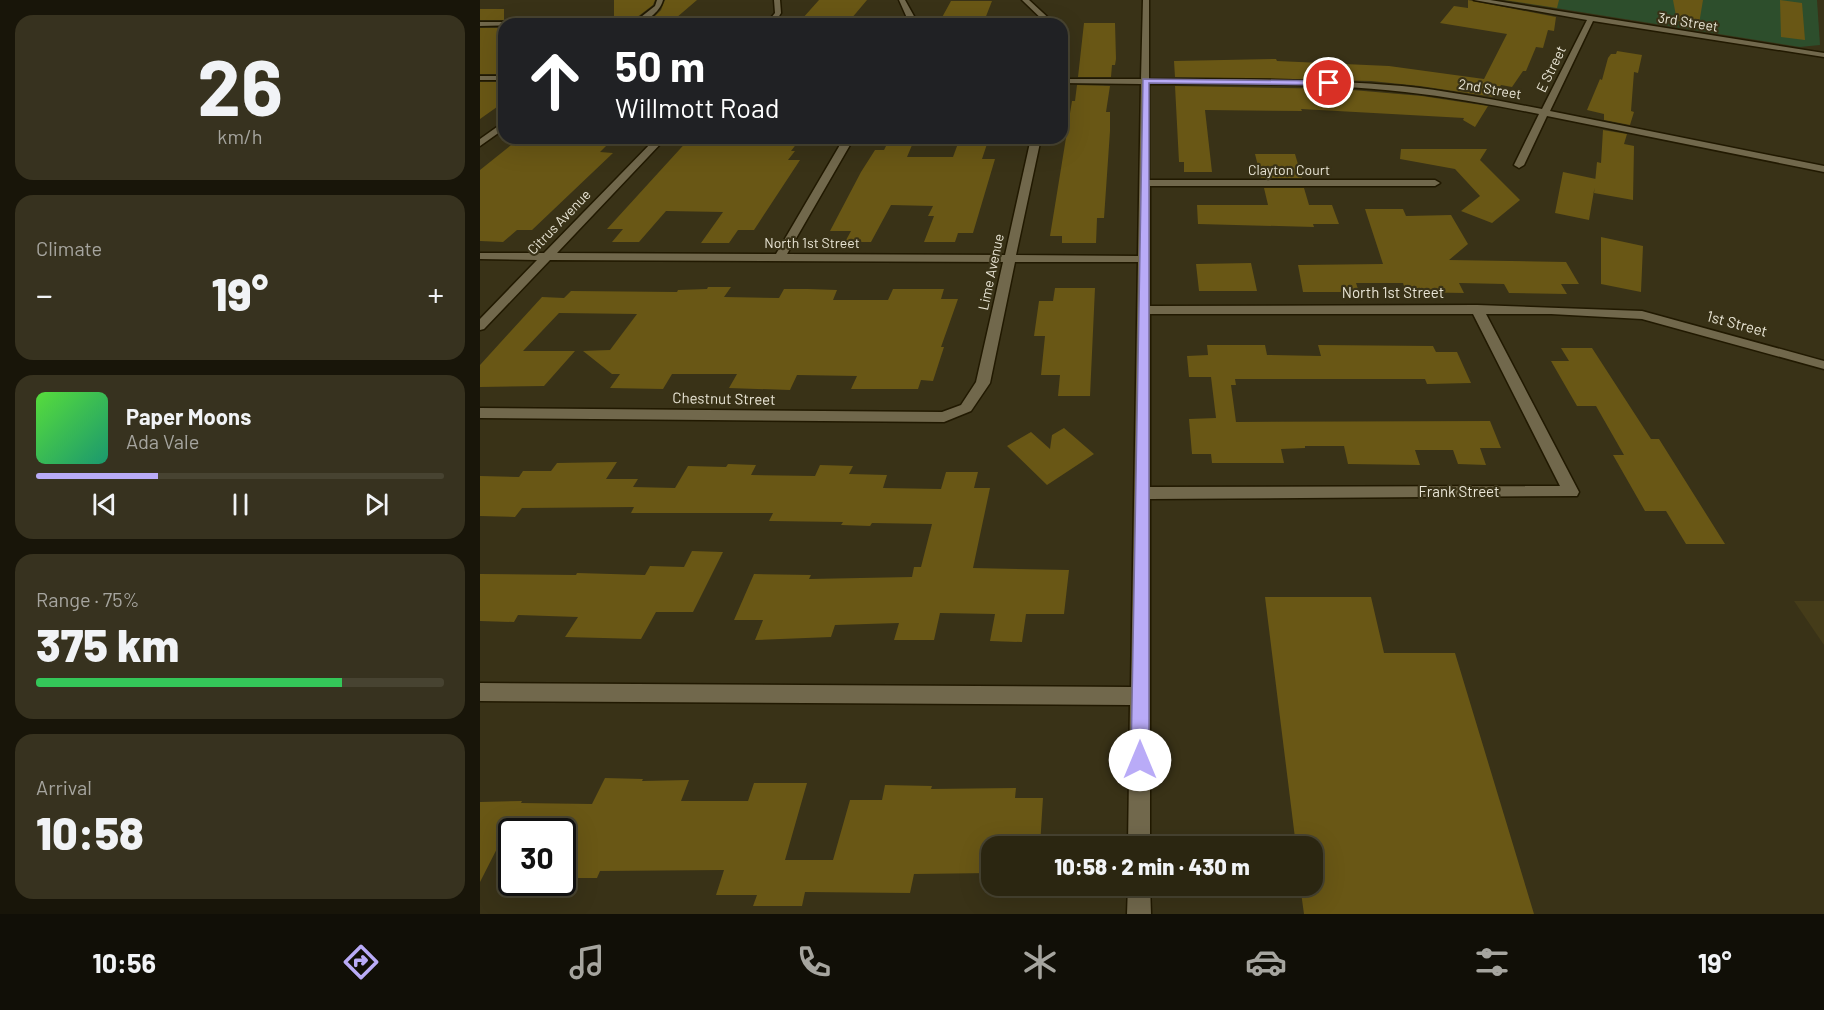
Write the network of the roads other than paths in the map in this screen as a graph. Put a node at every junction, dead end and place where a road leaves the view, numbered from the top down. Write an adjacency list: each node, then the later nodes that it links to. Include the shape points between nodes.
1 (660, 0): 7 (street, via 658,7)
2 (777, 0): 8 (street)
3 (902, 0): 9 (street)
4 (1024, 0): 10 (street)
5 (1146, 0): 18 (street)
6 (1477, 0): 11 (street, 3rd Street)
7 (644, 18)
8 (774, 18)
9 (911, 18)
10 (1044, 18)
11 (1591, 18): 14 (street, 3rd Street); 19 (street, E Street)
12 (480, 24): 13 (street)
13 (498, 24)
14 (1824, 55)
15 (480, 78): 16 (street)
16 (498, 78)
17 (1068, 81): 18 (street, 2nd Street)
18 (1145, 81): 19 (street, 2nd Street, via 1356,84 1436,93); 27 (street)
19 (1544, 113): 25 (street, E Street); 26 (street, 2nd Street)
20 (498, 130): 21 (street)
21 (480, 143)
22 (655, 144): 30 (street, Citrus Avenue)
23 (846, 144): 31 (street)
24 (1035, 144): 32 (street, Lime Avenue)
25 (1520, 165)
26 (1824, 169)
27 (1144, 183): 28 (street, Clayton Court); 33 (street)
28 (1435, 183)
29 (480, 256): 30 (street, North 1st Street)
30 (547, 256): 31 (street, North 1st Street); 37 (street, Citrus Avenue)
31 (779, 258): 32 (street, North 1st Street)
32 (1009, 259): 33 (street, North 1st Street); 39 (street, Lime Avenue, via 983,383)
33 (1143, 259): 35 (street)
34 (1477, 309): 35 (street, North 1st Street); 36 (street, North 1st Street); 41 (street, Frank Street, via 1571,492)
35 (1143, 310): 41 (street)
36 (1642, 315): 38 (street, 1st Street)
37 (480, 326)
38 (1824, 365)
39 (966, 408): 40 (street, Chestnut Street, via 944,417 920,418)
40 (480, 413)
41 (1142, 493): 43 (street)
42 (480, 692): 43 (street)
43 (1140, 696): 44 (street)
44 (1139, 836)
45 (1139, 896): 46 (street)
46 (1139, 914)

